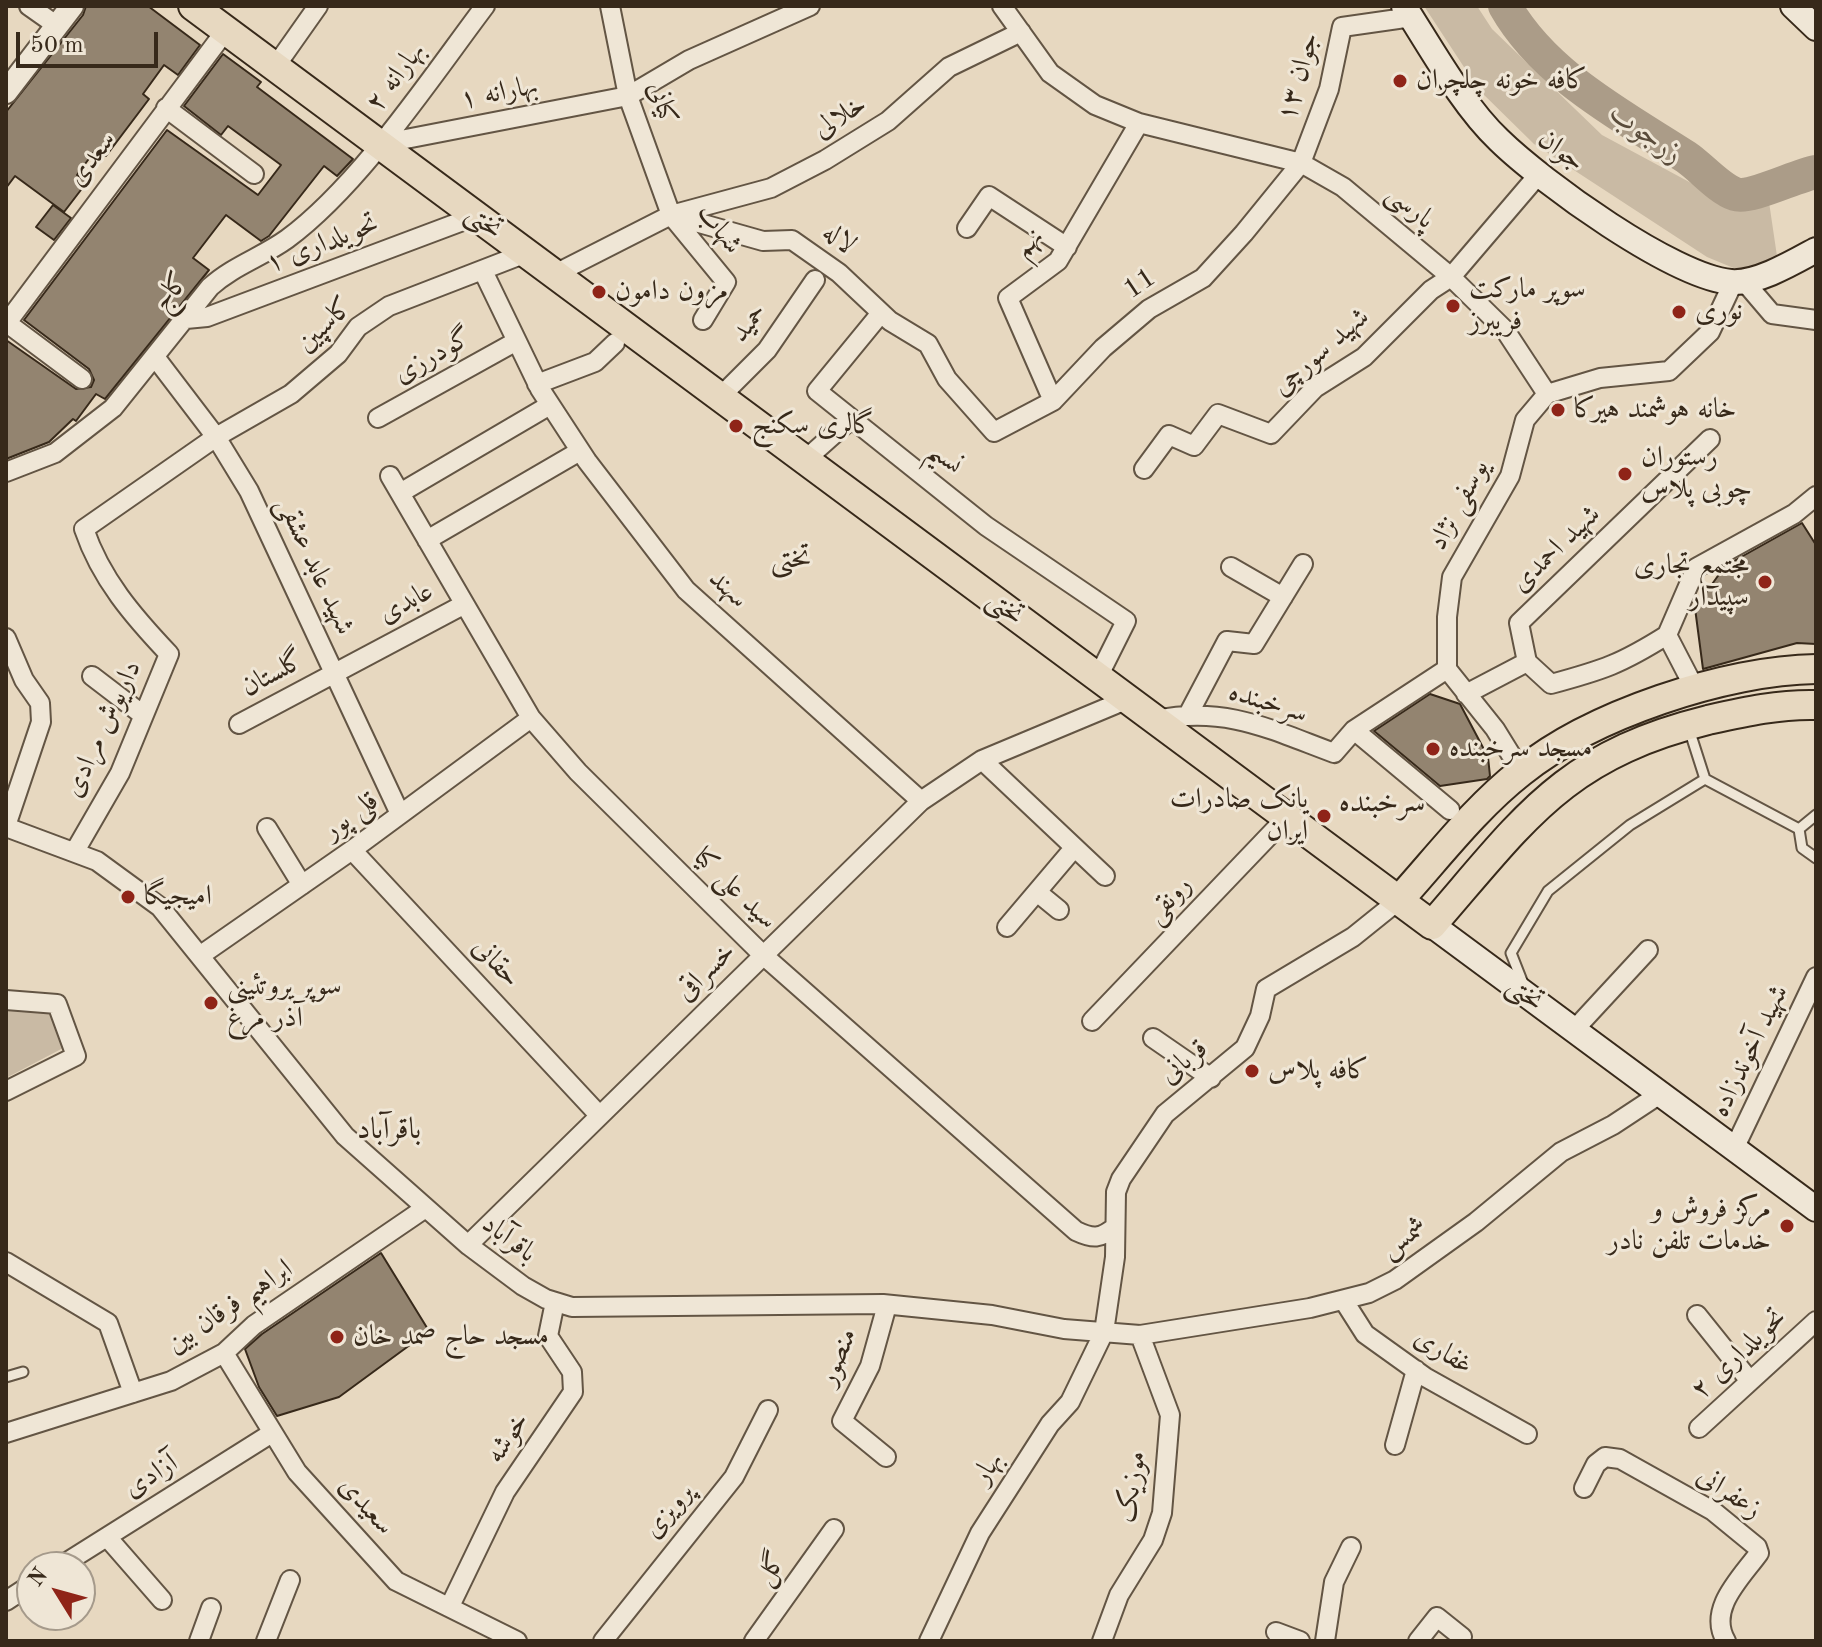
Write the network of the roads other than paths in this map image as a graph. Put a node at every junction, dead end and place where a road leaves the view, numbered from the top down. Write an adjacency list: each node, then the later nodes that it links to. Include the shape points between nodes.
1 (29, 6): 11 (street)
2 (72, 6): 11 (street)
3 (193, 6): 13 (main road, تختی)
4 (318, 6): 15 (street)
5 (485, 6): 20 (street, بهارانه ۲)
6 (610, 6): 17 (street, کیانی)
7 (810, 6): 17 (street, بهارانه ۱, via 689,60)
8 (1002, 6): 14 (street, پارسی)
9 (1793, 6): 12 (main road)
10 (1408, 12): 21 (street, جوان ۱۳, via 1342,27 1329,89); 23 (main road, جوان, via 1497,139)
11 (56, 25): 16 (street)
12 (1816, 28)
13 (226, 30): 15 (main road, تختی); 18 (street, سعدی)
14 (1021, 32): 19 (street, پارسی, via 1050,73 1095,105); 24 (street, خلالی, via 949,67 888,121 825,160 771,188)
15 (275, 67): 20 (main road, تختی)
16 (6, 92)
17 (628, 96): 20 (street, بهارانه ۱); 24 (street, کیانی)
18 (166, 108): 22 (street); 39 (street, سعدی)
19 (1139, 123): 21 (street, پارسی); 27 (street, نهم)
20 (380, 144): 25 (main road, تختی); 36 (street, کاج, via 287,239 222,276)
21 (1301, 163): 32 (street, پارسی, via 1343,187); 47 (street, 11, via 1203,278 1149,309)
22 (254, 174)
23 (1539, 174): 32 (street); 34 (main road, جوان, via 1664,257 1699,275)
24 (671, 215): 31 (street); 35 (street, لاله, via 763,241 792,240 839,273); 37 (street, شهاب, via 726,282)
25 (476, 216): 29 (main road, تختی); 36 (street, تحویلداری ۱, via 207,317)
26 (967, 228): 27 (street, via 989,196)
27 (1067, 247): 47 (street, نهم, via 1058,261 1008,298)
28 (1816, 250): 34 (main road)
29 (526, 253): 30 (street, کاسپین); 31 (main road, تختی)
30 (483, 271): 40 (street, سهند); 52 (street, کاسپین, via 389,306 358,327 338,354 291,394)
31 (555, 274): 46 (main road, تختی)
32 (1451, 277): 45 (street, پارسی, via 1505,330); 56 (street, شهید سورچی, via 1364,357 1315,388 1271,434 1218,414 1194,446 1169,435)
33 (815, 280): 46 (street, حمید, via 767,350)
34 (1738, 282): 38 (street, via 1772,314); 45 (street, via 1710,332 1669,371 1600,378)
35 (881, 313): 50 (street, نسیم, via 817,391); 51 (street, لاله, via 928,344 947,379)
36 (186, 319): 42 (street, کاج)
37 (703, 320)
38 (1816, 320)
39 (6, 323): 43 (street)
40 (515, 342): 44 (street, سهند); 49 (street, گودرزی)
41 (615, 343): 44 (street, via 595,362)
42 (155, 357): 52 (street, شهید عابد عشقی); 57 (street, کاج, via 113,408 55,453)
43 (82, 379)
44 (537, 384): 48 (street, سهند)
45 (1547, 394): 69 (street, یوسفی نژاد, via 1525,420 1510,476 1452,577)
46 (720, 397): 55 (main road, تختی)
47 (1053, 401): 51 (street, 11)
48 (550, 405): 54 (street, سهند); 59 (street)
49 (378, 418)
50 (851, 419): 55 (street); 73 (street, نسیم, via 986,526 1126,621)
51 (994, 432)
52 (216, 437): 71 (street, شهید عابد عشقی, via 249,491); 79 (street, داریوش مرادی, via 84,529 102,573 169,654)
53 (1710, 439): 68 (street, شهید احمدی, via 1519,623)
54 (580, 451): 61 (street); 88 (street, سهند, via 686,590)
55 (805, 460): 73 (main road, تختی)
56 (1144, 469)
57 (6, 472)
58 (390, 476): 59 (street, سید علی کیا)
59 (400, 493): 61 (street, سید علی کیا)
60 (1816, 496): 66 (street, via 1794,514 1696,568)
61 (427, 540): 65 (street, سید علی کیا)
62 (1303, 564): 64 (street)
63 (1231, 567): 64 (street)
64 (1283, 597): 78 (street, via 1254,644 1227,641)
65 (463, 605): 71 (street, عابدی); 80 (street, سید علی کیا)
66 (1667, 635): 68 (street, via 1624,663 1551,684); 74 (street)
67 (6, 638): 93 (street, via 40,703 41,722)
68 (1527, 662): 75 (street)
69 (1447, 669): 75 (street); 84 (street, سرخبنده)
70 (1816, 669): 74 (main road)
71 (334, 673): 82 (street, گلستان); 90 (street, شهید عابد عشقی)
72 (92, 676): 79 (street)
73 (1098, 677): 76 (main road, تختی)
74 (1695, 689): 86 (main road, via 1627,713)
75 (1466, 694): 86 (street)
76 (1128, 699): 81 (main road, تختی); 85 (street, خسراقی)
77 (1816, 705): 83 (main road, via 1749,710)
78 (1189, 713): 81 (street, سرخبنده); 84 (street, سرخبنده, via 1255,724 1334,753)
79 (143, 715): 99 (street, داریوش مرادی, via 120,773)
80 (531, 718): 90 (street, قلی پور); 111 (street, سید علی کیا, via 676,873)
81 (1156, 720): 92 (main road, تختی)
82 (239, 724)
83 (1687, 725): 87 (lane); 101 (main road, via 1634,742 1568,779 1545,797)
84 (1354, 730): 89 (street)
85 (982, 760): 88 (street, خسراقی); 96 (street)
86 (1521, 771): 97 (main road)
87 (1705, 779): 95 (lane); 113 (lane, via 1630,825 1548,891 1511,953)
88 (921, 801): 111 (street, خسراقی)
89 (1450, 810)
90 (400, 814): 98 (street, قلی پور)
91 (1816, 815): 95 (lane)
92 (1287, 817): 105 (main road, تختی); 115 (street, رونقی)
93 (6, 827): 99 (street, باقرآباد)
94 (267, 828): 103 (street)
95 (1799, 829): 100 (lane, via 1802,848)
96 (1074, 848): 102 (street); 104 (street)
97 (1446, 848): 101 (main road, via 1444,862 1452,874 1466,877); 105 (main road)
98 (352, 850): 103 (street, قلی پور); 121 (street, حقانی)
99 (75, 851): 110 (street, باقرآباد, via 160,907)
100 (1816, 858)
101 (1479, 871): 107 (main road)
102 (1105, 876)
103 (302, 885): 110 (street, قلی پور)
104 (1037, 892): 106 (street); 108 (street)
105 (1399, 900): 107 (main road, تختی); 118 (street, قربانی, via 1353,937 1266,989 1245,1048)
106 (1059, 910)
107 (1432, 925): 113 (main road, تختی)
108 (1007, 927)
109 (1648, 950): 116 (street)
110 (201, 955): 123 (street, باقرآباد, via 345,1136)
111 (763, 955): 121 (street, خسراقی); 125 (street, سید علی کیا, via 1076,1231 1092,1238)
112 (1816, 977): 122 (street, شهید آخوندزاده)
113 (1529, 996): 116 (main road, تختی)
114 (6, 1000): 119 (street, via 57,1004 76,1056)
115 (1092, 1021)
116 (1574, 1030): 120 (main road, تختی)
117 (1153, 1038): 118 (street)
118 (1211, 1078): 125 (street, قربانی, via 1165,1114 1137,1150 1116,1192)
119 (6, 1091)
120 (1660, 1094): 122 (main road, تختی); 128 (street, شمس, via 1561,1152 1395,1280)
121 (599, 1115): 126 (street, خسراقی)
122 (1734, 1149): 124 (main road, تختی)
123 (424, 1209): 126 (street, باقرآباد); 135 (street, ابراهیم فرقان بین, via 254,1325)
124 (1816, 1209)
125 (1115, 1227): 133 (street, قربانی)
126 (468, 1245): 129 (street, باقرآباد, via 523,1286)
127 (6, 1262): 140 (street, via 108,1323)
128 (1344, 1301): 134 (street, شمس); 136 (street, غفاری, via 1365,1334)
129 (555, 1302): 130 (street, باقرآباد, via 598,1309); 155 (street, خوشه, via 548,1336 572,1372 573,1392 505,1492)
130 (887, 1305): 133 (street, باقرآباد); 147 (street, منصور, via 870,1366 842,1421)
131 (1697, 1315): 139 (street)
132 (1816, 1321): 139 (street, تحویلداری ۲)
133 (1104, 1332): 134 (street, باقرآباد); 164 (street, بهار, via 1070,1402 1050,1424 980,1533)
134 (1140, 1335): 165 (street, موزیک, via 1170,1415 1162,1513 1153,1540 1119,1595)
135 (224, 1353): 140 (street, ابراهیم فرقان بین, via 171,1381); 144 (street, سعیدی)
136 (1416, 1370): 145 (street, غفاری); 146 (street)
137 (23, 1372): 138 (lane)
138 (6, 1377)
139 (1750, 1381): 142 (street, تحویلداری ۲)
140 (133, 1393): 143 (street, ابراهیم فرقان بین)
141 (768, 1410): 162 (street, پرویزی, via 734,1477)
142 (1699, 1428)
143 (6, 1433)
144 (272, 1433): 150 (street, آزادی); 155 (street, سعیدی, via 297,1472 396,1581)
145 (1527, 1434)
146 (1395, 1445)
147 (886, 1457)
148 (1584, 1488): 169 (street, زعفرانی, via 1596,1464 1605,1457 1620,1459 1713,1511 1757,1547 1759,1553 1722,1606)
149 (834, 1529): 163 (street, گل)
150 (107, 1537): 152 (street, آزادی); 154 (street)
151 (1351, 1547): 167 (street, via 1334,1582)
152 (85, 1551)
153 (290, 1580): 159 (street)
154 (162, 1600)
155 (450, 1606): 161 (street, سعیدی)
156 (211, 1608): 160 (street)
157 (1276, 1632): 166 (street)
158 (1462, 1637): 168 (street, via 1437,1617)
159 (269, 1640)
160 (199, 1641)
161 (517, 1641)
162 (603, 1641)
163 (754, 1641)
164 (929, 1641)
165 (1102, 1641)
166 (1300, 1641)
167 (1325, 1641)
168 (1418, 1641)
169 (1726, 1641)

